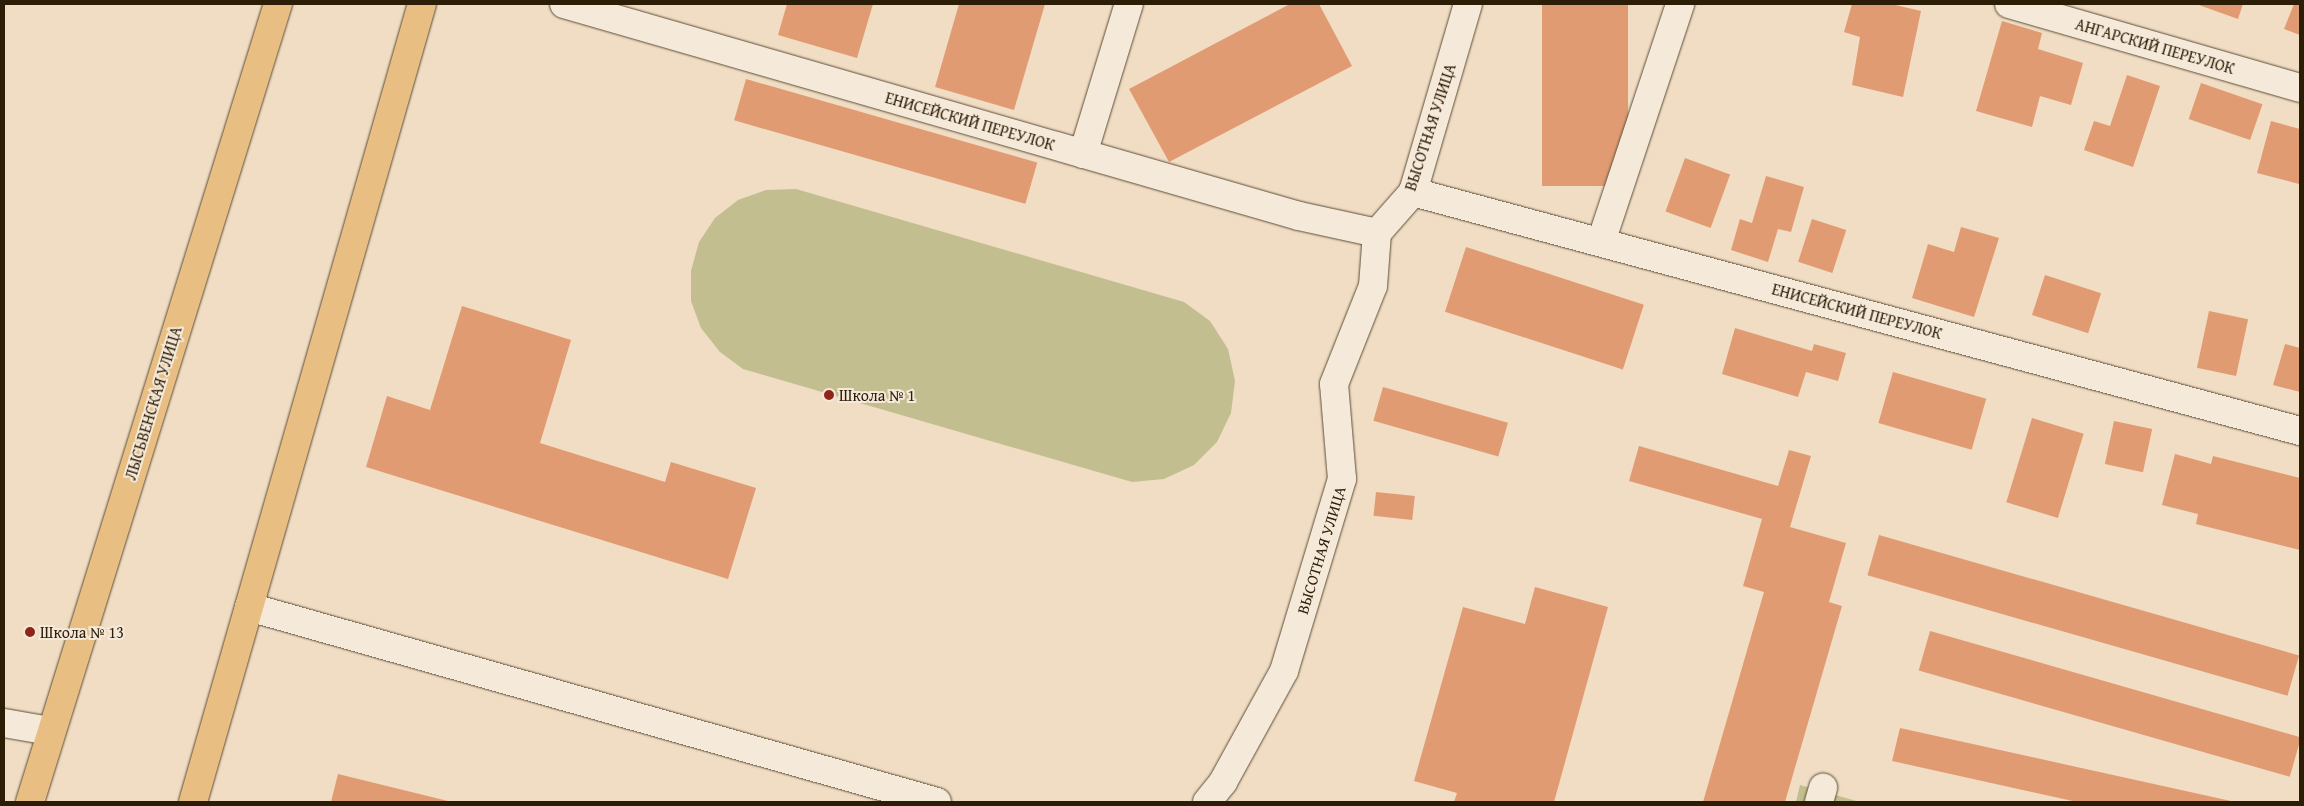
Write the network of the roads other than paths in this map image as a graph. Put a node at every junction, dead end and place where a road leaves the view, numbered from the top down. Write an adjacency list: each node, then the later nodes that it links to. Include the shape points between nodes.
1 (278, 4): 16 (main road, ЛЫСЬВЕНСКАЯ УЛИЦА)
2 (422, 4): 14 (main road)
3 (564, 4): 9 (street, ЕНИСЕЙСКИЙ ПЕРЕУЛОК)
4 (1129, 4): 9 (street)
5 (1468, 4): 10 (street, ВЫСОТНАЯ УЛИЦА)
6 (1680, 4): 12 (street)
7 (2009, 4): 8 (street, АНГАРСКИЙ ПЕРЕУЛОК)
8 (2300, 88)
9 (1083, 154): 11 (street, ЕНИСЕЙСКИЙ ПЕРЕУЛОК, via 1299,216)
10 (1413, 192): 11 (street, ВЫСОТНАЯ УЛИЦА); 12 (street, ЕНИСЕЙСКИЙ ПЕРЕУЛОК)
11 (1377, 233): 20 (street, ВЫСОТНАЯ УЛИЦА, via 1373,286 1334,384 1342,479 1284,672 1223,782)
12 (1602, 242): 13 (street, ЕНИСЕЙСКИЙ ПЕРЕУЛОК)
13 (2300, 431)
14 (249, 607): 18 (main road); 19 (street)
15 (4, 723): 16 (street)
16 (50, 731): 17 (main road, ЛЫСЬВЕНСКАЯ УЛИЦА)
17 (30, 802)
18 (193, 802)
19 (937, 802)
20 (1207, 802)

